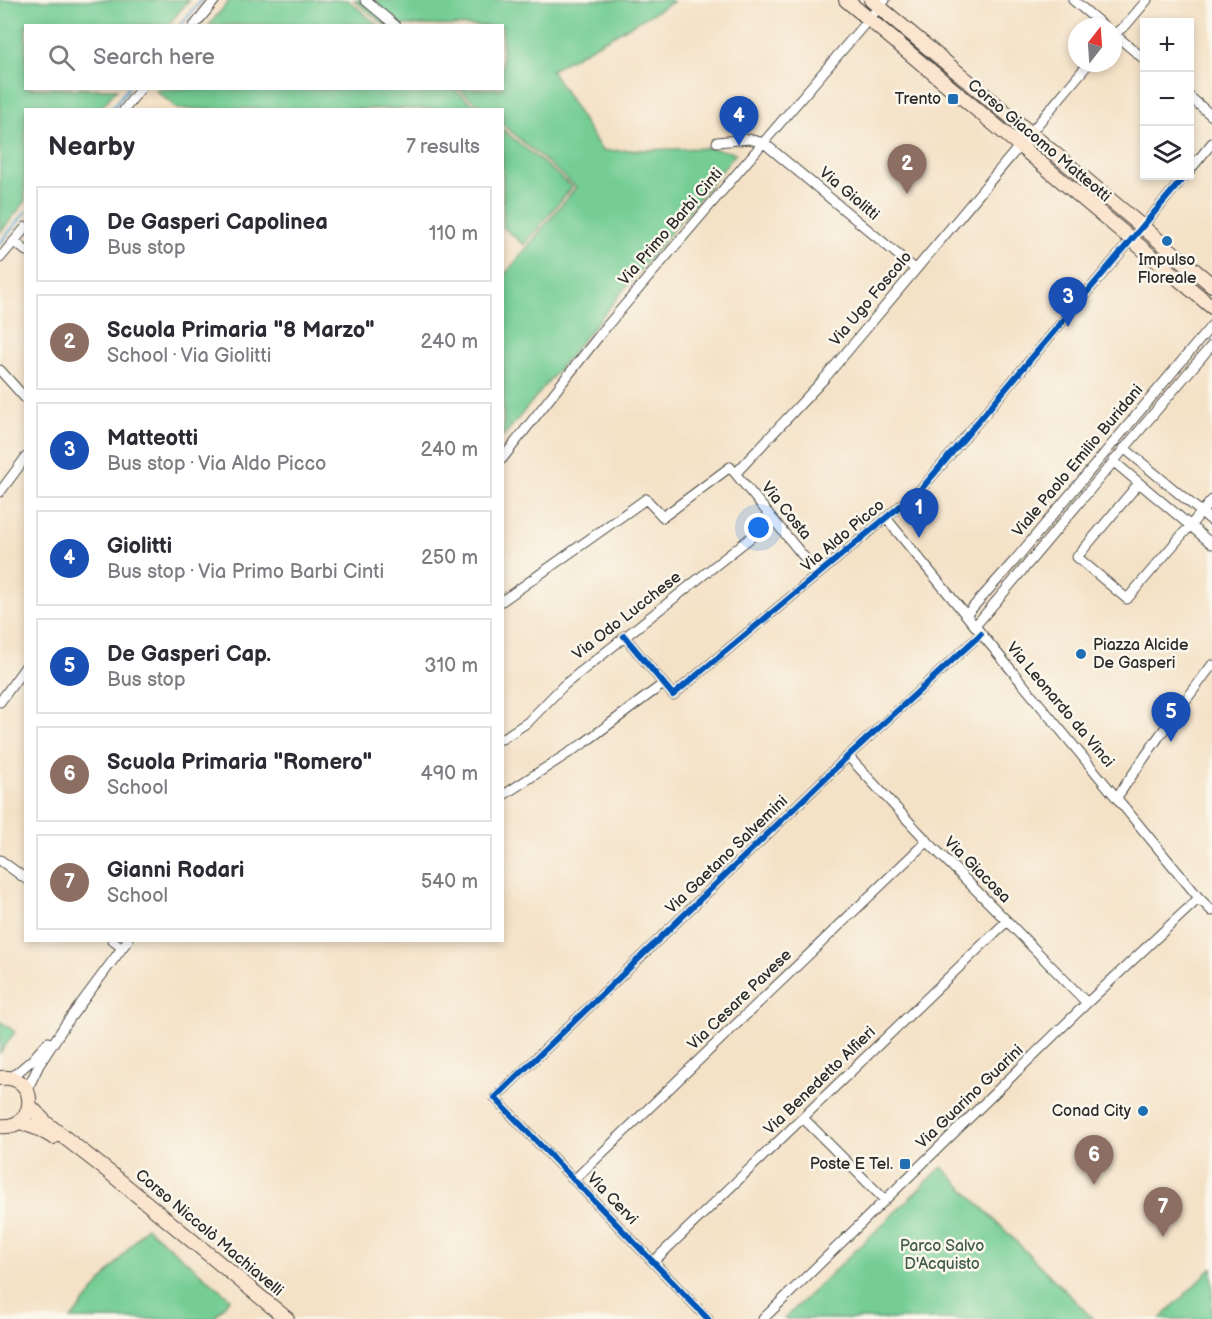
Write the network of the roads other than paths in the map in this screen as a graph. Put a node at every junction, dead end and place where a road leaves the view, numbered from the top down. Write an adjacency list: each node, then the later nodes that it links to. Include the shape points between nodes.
1 (215, 0): 9 (street)
2 (365, 0): 10 (street)
3 (846, 0): 8 (street, Corso Giacomo Matteotti)
4 (1073, 0): 7 (street)
5 (1147, 0): 11 (street)
6 (879, 2): 8 (street, Via Primo Barbi Cinti); 19 (street, Corso Giacomo Matteotti)
7 (1094, 18)
8 (869, 20): 19 (street, Corso Giacomo Matteotti); 21 (street, Via Primo Barbi Cinti)
9 (196, 24)
10 (394, 24)
11 (1122, 28)
12 (1122, 41): 13 (street)
13 (1140, 56)
14 (1081, 72): 19 (street, Via Ugo Foscolo)
15 (139, 90): 17 (street)
16 (1194, 100): 18 (street)
17 (126, 108)
18 (1212, 116)
19 (1025, 139): 25 (street, Corso Giacomo Matteotti); 27 (street, Corso Giacomo Matteotti); 31 (street, Via Ugo Foscolo)
20 (717, 142): 21 (street, via 748,139)
21 (764, 143): 31 (street, Via Giolitti); 39 (street, Via Primo Barbi Cinti, via 613,318)
22 (1212, 144): 23 (street)
23 (1194, 165)
24 (1182, 180): 25 (street, Via Aldo Picco)
25 (1142, 227): 27 (street, Via Aldo Picco); 32 (street, Corso Giacomo Matteotti)
26 (24, 229): 28 (street)
27 (1131, 240): 33 (street, Corso Giacomo Matteotti); 47 (street, Via Aldo Picco, via 922,487)
28 (14, 241): 29 (street); 30 (street)
29 (24, 249)
30 (0, 258)
31 (915, 269): 42 (street, Via Ugo Foscolo, via 824,379)
32 (1212, 285)
33 (1212, 307)
34 (1212, 325): 54 (street, Viale Paolo Emilio Buridani)
35 (1212, 345): 38 (street, Viale Paolo Emilio Buridani)
36 (0, 370): 37 (street)
37 (24, 397)
38 (1124, 448): 41 (street, Viale Paolo Emilio Buridani); 46 (street)
39 (504, 456)
40 (24, 460): 44 (street)
41 (1113, 461): 43 (street); 55 (street, Viale Paolo Emilio Buridani)
42 (733, 470): 48 (street, Via Costa); 53 (street, Via Ugo Foscolo, via 663,517 646,499)
43 (1139, 483): 50 (street); 50 (street, via 1077,557 1127,599)
44 (0, 492)
45 (1212, 500): 46 (street)
46 (1202, 512): 49 (street); 50 (street)
47 (886, 518): 52 (street, Via Aldo Picco); 54 (street, Via Leonardo da Vinci)
48 (773, 520): 52 (street, Via Costa); 56 (street, Via Odo Lucchese)
49 (1212, 521)
50 (1190, 525): 51 (street)
51 (1212, 544)
52 (818, 574): 59 (street, Via Aldo Picco, via 673,695)
53 (504, 600)
54 (966, 615): 55 (street, Via Leonardo da Vinci)
55 (978, 630): 62 (street, Via Gaetano Salvemini); 64 (street, Via Leonardo da Vinci)
56 (624, 636): 59 (street); 61 (street, Via Odo Lucchese, via 564,685 528,722)
57 (1212, 665): 64 (street)
58 (24, 669): 60 (street)
59 (663, 684): 63 (street)
60 (0, 702)
61 (504, 738)
62 (848, 756): 65 (street, Via Giacosa); 76 (street, Via Gaetano Salvemini)
63 (504, 795)
64 (1117, 797): 68 (street, Via Leonardo da Vinci)
65 (927, 841): 70 (street, Via Giacosa); 82 (street, Via Cesare Pavese)
66 (0, 860): 67 (street)
67 (24, 878)
68 (1199, 898): 69 (street, Via Leonardo da Vinci); 72 (street, Via Guarino Guarini)
69 (1212, 911)
70 (1007, 921): 72 (street, Via Giacosa); 78 (street, Via Benedetto Alfieri)
71 (125, 944): 73 (street)
72 (1087, 1003): 83 (street, Via Guarino Guarini)
73 (64, 1025): 74 (street, via 32,1060); 75 (street)
74 (5, 1078): 75 (street, via 18,1081)
75 (27, 1090): 77 (street)
76 (495, 1098): 82 (street, Via Cervi)
77 (29, 1105): 79 (street); 81 (street, Corso Niccolò Machiavelli)
78 (803, 1118): 83 (street); 84 (street, Via Benedetto Alfieri)
79 (20, 1122): 80 (street); 81 (street, Corso Niccolò Machiavelli, via 39,1129)
80 (0, 1126)
81 (109, 1172): 85 (street, Corso Niccolò Machiavelli)
82 (574, 1180): 84 (street, Via Cervi)
83 (885, 1200): 87 (street, Via Guarino Guarini)
84 (653, 1262): 86 (street, Via Cervi)
85 (287, 1319)
86 (708, 1319)
87 (763, 1319)

